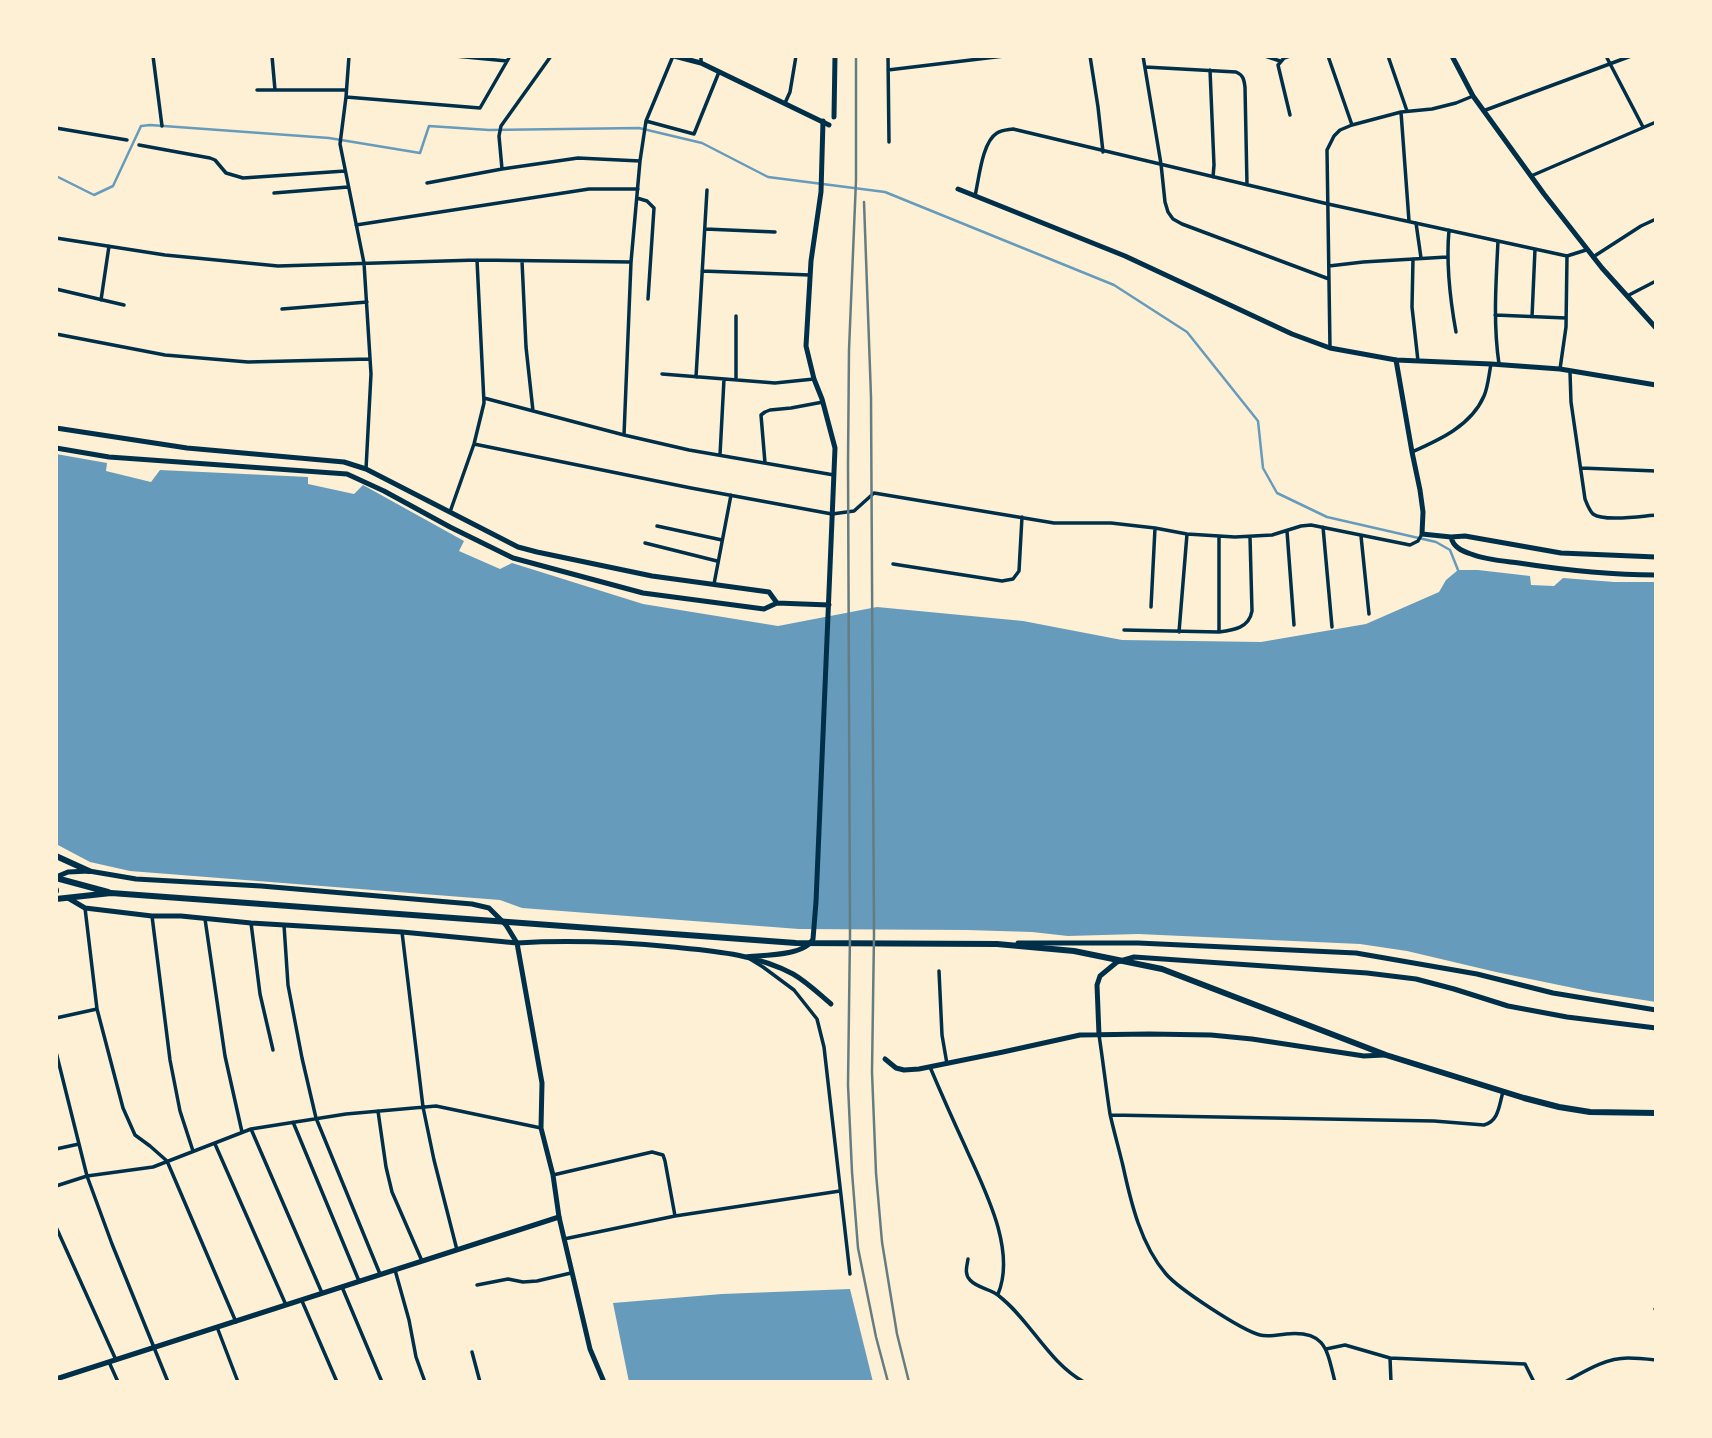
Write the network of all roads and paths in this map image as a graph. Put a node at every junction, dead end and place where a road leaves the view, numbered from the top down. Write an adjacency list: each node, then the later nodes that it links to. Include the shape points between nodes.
1 (153, 56): 43 (street)
2 (272, 56): 31 (street)
3 (349, 56): 32 (street)
4 (455, 56): 22 (street)
5 (510, 56): 22 (street)
6 (551, 56): 52 (street, via 501,126)
7 (673, 56): 24 (street); 40 (street)
8 (701, 56): 24 (street)
9 (796, 56): 35 (street)
10 (835, 56): 39 (street)
11 (888, 56): 28 (street)
12 (1004, 56): 28 (street)
13 (1090, 56): 49 (street)
14 (1143, 56): 26 (street)
15 (1265, 56): 23 (street)
16 (1290, 56): 23 (street)
17 (1328, 56): 42 (street)
18 (1388, 56): 37 (street)
19 (1452, 56): 33 (street)
20 (1606, 56): 25 (street)
21 (1631, 56): 25 (street)
22 (507, 61): 34 (street, via 480,108)
23 (1280, 61): 38 (street, via 1278,71)
24 (701, 63): 29 (street)
25 (1610, 65): 36 (street); 44 (street)
26 (1145, 67): 27 (street); 51 (street)
27 (1210, 70): 55 (street); 57 (street, via 1243,77)
28 (888, 71): 47 (street)
29 (719, 72): 35 (street); 40 (street, via 694,134)
30 (257, 90): 31 (street)
31 (275, 90): 32 (street)
32 (346, 90): 34 (street)
33 (1473, 96): 36 (street); 37 (street)
34 (346, 97): 53 (street, via 340,135)
35 (785, 103): 89 (street, via 826,123)
36 (1483, 111): 54 (street)
37 (1404, 112): 42 (street); 67 (street)
38 (1290, 115)
39 (834, 117)
40 (646, 121): 50 (street)
41 (1656, 122): 44 (street)
42 (1352, 125): 65 (street, via 1340,130 1326,149)
43 (162, 126)
44 (1643, 127): 54 (street)
45 (56, 128): 46 (street)
46 (127, 140)
47 (889, 142)
48 (139, 145): 53 (street, via 210,158 226,173 243,178)
49 (1103, 152): 51 (street); 63 (street, via 1003,130 990,139)
50 (640, 160): 52 (street, via 578,159); 59 (street)
51 (1161, 164): 55 (street); 90 (street, via 1165,202 1174,219)
52 (502, 169): 56 (street)
53 (345, 171): 58 (street)
54 (1531, 176): 77 (street)
55 (1213, 177): 57 (street)
56 (427, 183)
57 (1247, 185): 65 (street)
58 (348, 187): 62 (street); 69 (street)
59 (638, 189): 64 (street); 69 (street, via 564,192)
60 (958, 189): 63 (street)
61 (707, 190): 70 (street)
62 (274, 193)
63 (975, 195): 106 (street)
64 (637, 198): 85 (street); 94 (street, via 654,208)
65 (1328, 204): 67 (street); 87 (street)
66 (1656, 219): 80 (street)
67 (1409, 221): 68 (street)
68 (1416, 223): 71 (street); 81 (street)
69 (356, 225): 86 (street)
70 (705, 229): 72 (street); 88 (street)
71 (1448, 230): 74 (street); 79 (street)
72 (775, 232)
73 (56, 238): 75 (street)
74 (1498, 241): 76 (street); 99 (street)
75 (109, 246): 86 (street, via 278,267); 95 (street)
76 (1535, 249): 78 (street); 101 (street)
77 (1587, 250): 78 (street); 80 (street)
78 (1567, 256): 102 (street)
79 (1447, 257): 81 (street); 104 (street)
80 (1593, 257): 93 (street)
81 (1421, 258): 82 (street)
82 (1413, 259): 87 (street); 109 (street)
83 (477, 260): 84 (street); 86 (street); 120 (street)
84 (522, 261): 85 (street); 122 (street)
85 (631, 262): 124 (street)
86 (364, 263): 96 (street)
87 (1329, 266): 90 (street)
88 (702, 271): 89 (street); 115 (street)
89 (810, 275): 117 (street, via 806,346)
90 (1329, 279): 106 (street)
91 (1656, 281): 93 (street)
92 (56, 289): 95 (street)
93 (1627, 296): 103 (street)
94 (648, 299)
95 (101, 300): 97 (street)
96 (367, 302): 98 (street); 107 (street)
97 (124, 305)
98 (282, 309)
99 (1495, 315): 101 (street); 111 (street)
100 (736, 316): 118 (street)
101 (1532, 317): 102 (street)
102 (1566, 318): 112 (street)
103 (1656, 328)
104 (1455, 332)
105 (56, 334): 107 (street, via 165,355 248,362)
106 (1330, 348): 108 (street)
107 (370, 359): 131 (street)
108 (1396, 360): 109 (street); 127 (street)
109 (1418, 361): 110 (street)
110 (1491, 364): 111 (street); 127 (street, via 1477,410 1440,440)
111 (1499, 365): 112 (street)
112 (1560, 369): 113 (street)
113 (1570, 372): 119 (street); 130 (street)
114 (663, 374): 115 (street)
115 (696, 377): 116 (street)
116 (724, 379): 118 (street); 128 (street)
117 (814, 379): 118 (street); 121 (street)
118 (736, 380)
119 (1656, 385)
120 (484, 398): 122 (street); 125 (street)
121 (823, 402): 129 (street, via 761,415); 133 (street, via 835,448)
122 (533, 411): 124 (street)
123 (56, 428): 131 (street, via 187,448 344,462)
124 (624, 435): 128 (street)
125 (474, 444): 134 (street); 135 (street)
126 (56, 448): 156 (street, via 109,457 347,474 513,558 643,593 764,609)
127 (1412, 453): 147 (street, via 1423,512)
128 (720, 455): 129 (street)
129 (765, 463): 133 (street)
130 (1581, 468): 132 (street); 137 (street, via 1585,499 1593,514 1607,518)
131 (366, 469): 135 (street)
132 (1656, 471)
133 (834, 475): 136 (street)
134 (731, 495): 136 (street); 149 (street)
135 (450, 513): 155 (street, via 537,552)
136 (832, 514): 138 (street, via 854,511 874,493); 158 (street)
137 (1656, 515)
138 (1022, 517): 141 (street); 153 (street, via 1019,571 1013,579)
139 (657, 526): 149 (street)
140 (1323, 527): 142 (street); 145 (street); 161 (street)
141 (1154, 528): 143 (street); 157 (street)
142 (1287, 531): 146 (street); 160 (street)
143 (1187, 534): 144 (street); 163 (street)
144 (1219, 536): 146 (street); 164 (street)
145 (1361, 536): 147 (street, via 1404,545); 159 (street)
146 (1250, 537): 164 (street, via 1250,620)
147 (1420, 537): 148 (street)
148 (1451, 537): 151 (street, via 1562,552); 154 (street, via 1458,549 1494,560)
149 (722, 540): 152 (street)
150 (645, 543): 152 (street)
151 (1656, 557)
152 (718, 561): 155 (street)
153 (893, 564)
154 (1656, 575)
155 (714, 584): 156 (street, via 769,592)
156 (777, 603): 158 (street)
157 (1151, 607)
158 (829, 608): 179 (street, via 813,939 799,951)
159 (1369, 614)
160 (1294, 625)
161 (1332, 627)
162 (1124, 630): 163 (street)
163 (1179, 632): 164 (street)
164 (1219, 632)
165 (56, 856): 166 (main road)
166 (89, 871): 167 (street); 177 (street, via 136,879 472,904 489,908)
167 (56, 877): 168 (main road)
168 (111, 893): 169 (main road); 178 (main road, via 796,943)
169 (68, 898): 170 (main road); 171 (street)
170 (56, 899)
171 (85, 908): 172 (street); 182 (street)
172 (152, 916): 173 (street); 206 (street, via 170,1060)
173 (205, 919): 174 (street); 202 (street, via 225,1056)
174 (251, 923): 175 (street); 187 (street)
175 (284, 924): 176 (street); 198 (street, via 288,985)
176 (402, 932): 177 (street); 194 (street)
177 (517, 943): 179 (street, via 632,943); 200 (street, via 542,1083)
178 (997, 944): 183 (street, via 1138,943 1356,953); 189 (main road, via 1074,951 1162,970)
179 (745, 957): 181 (street, via 795,975); 211 (street, via 794,989 817,1018)
180 (939, 971): 191 (street)
181 (831, 1004)
182 (97, 1009): 184 (street); 207 (street, via 123,1108 135,1135)
183 (1656, 1010)
184 (56, 1018)
185 (1656, 1028): 186 (street, via 1508,1006 1416,979 1128,957 1100,976)
186 (1099, 1035): 189 (street, via 1210,1035); 191 (street, via 1080,1035); 197 (street)
187 (273, 1050)
188 (56, 1052): 204 (street)
189 (1386, 1055): 193 (main road)
190 (885, 1059): 192 (street, via 904,1070)
191 (947, 1064): 192 (street)
192 (929, 1067): 227 (street, via 994,1216 1004,1262)
193 (1504, 1090): 196 (main road, via 1590,1112); 197 (street, via 1496,1118 1485,1125)
194 (423, 1107): 195 (street); 200 (street); 216 (street)
195 (378, 1111): 198 (street); 218 (street, via 392,1192)
196 (1656, 1113)
197 (1111, 1115): 233 (street, via 1138,1222 1167,1275 1244,1328 1262,1336 1312,1336)
198 (316, 1118): 199 (street); 222 (street)
199 (293, 1122): 201 (street); 223 (street)
200 (541, 1128): 209 (street)
201 (250, 1129): 202 (street); 226 (street)
202 (242, 1132): 203 (street)
203 (215, 1143): 206 (street); 229 (street)
204 (79, 1144): 205 (street); 208 (street)
205 (56, 1149)
206 (192, 1151): 207 (street)
207 (167, 1161): 208 (street); 230 (street)
208 (87, 1175): 210 (street); 232 (street)
209 (553, 1175): 212 (street, via 658,1153 665,1161); 213 (street)
210 (56, 1186)
211 (840, 1191): 212 (street); 221 (street)
212 (675, 1216): 215 (street)
213 (559, 1217): 215 (street); 216 (street)
214 (56, 1227): 237 (street)
215 (564, 1239): 220 (street)
216 (457, 1250): 218 (street)
217 (968, 1259): 227 (street, via 968,1278)
218 (422, 1261): 219 (street)
219 (395, 1270): 222 (street); 244 (street)
220 (571, 1273): 224 (street, via 537,1281 509,1279); 246 (street, via 590,1349)
221 (850, 1274)
222 (380, 1275): 223 (street)
223 (359, 1282): 225 (street)
224 (477, 1285)
225 (342, 1287): 226 (street); 243 (street)
226 (322, 1293): 228 (street)
227 (998, 1294): 247 (street, via 1066,1370)
228 (302, 1300): 229 (street); 242 (street)
229 (286, 1305): 230 (street)
230 (236, 1322): 231 (street)
231 (217, 1327): 232 (street); 241 (street)
232 (155, 1347): 237 (street); 240 (street)
233 (1326, 1349): 235 (street, via 1345,1345); 248 (street)
234 (472, 1352): 245 (street)
235 (1390, 1358): 249 (street); 250 (street, via 1525,1364)
236 (1656, 1360): 251 (street, via 1616,1359)
237 (112, 1361): 238 (street); 239 (street)
238 (56, 1379)
239 (118, 1382)
240 (169, 1382)
241 (238, 1382)
242 (337, 1382)
243 (382, 1382)
244 (425, 1382)
245 (481, 1382)
246 (604, 1382)
247 (1084, 1382)
248 (1335, 1382)
249 (1391, 1382)
250 (1534, 1382)
251 (1565, 1382)

